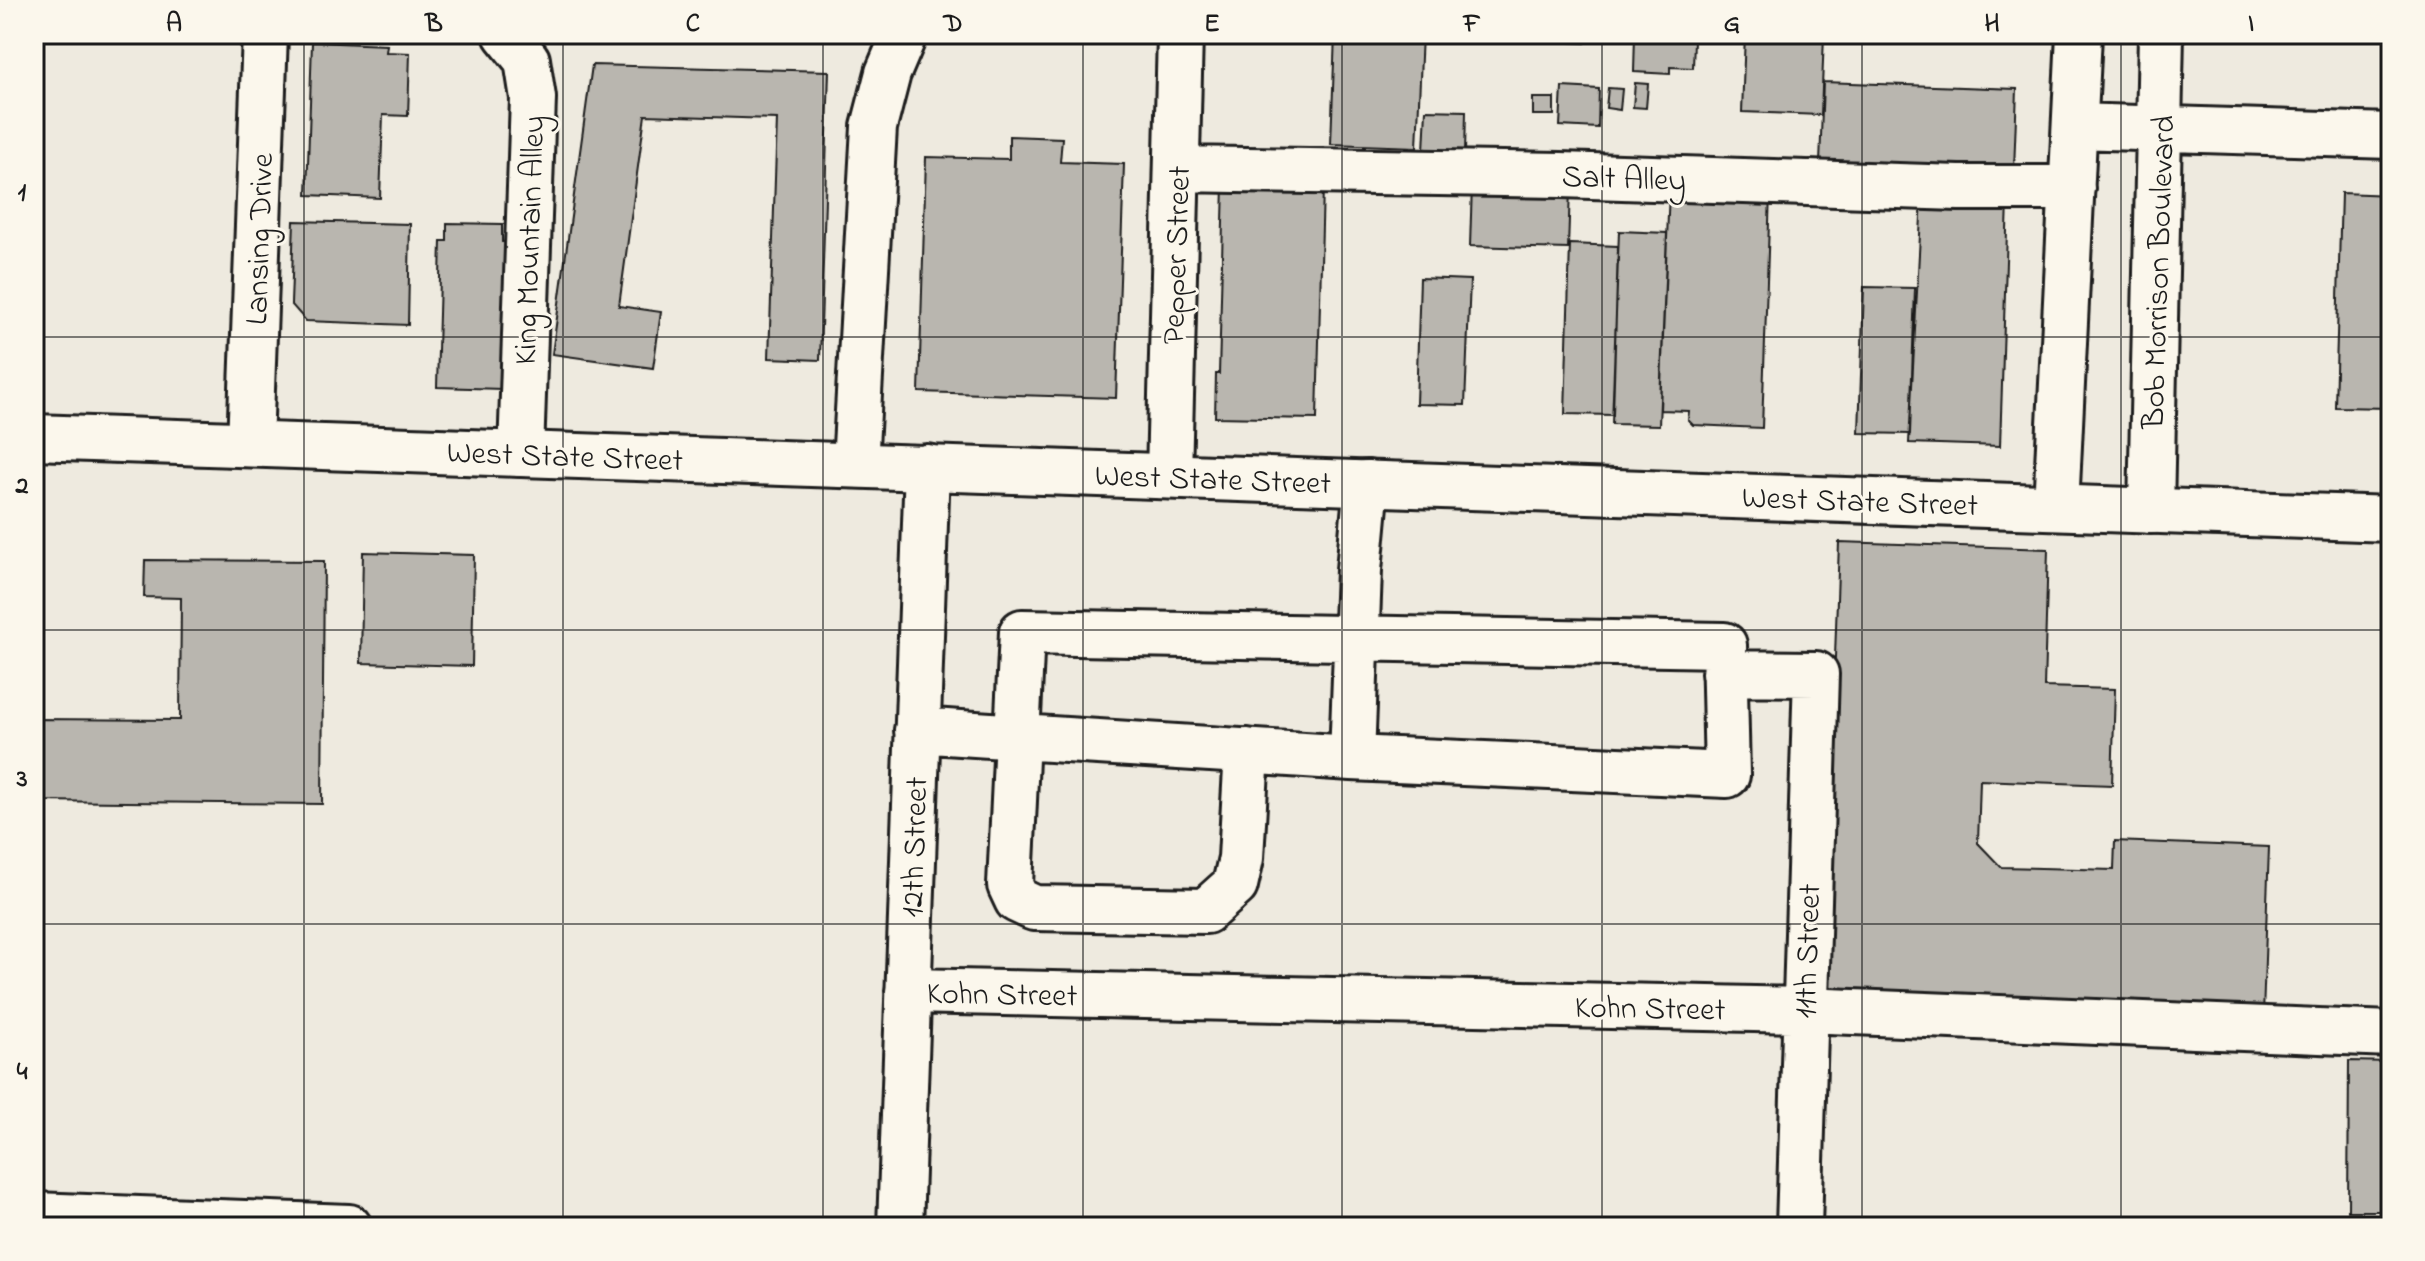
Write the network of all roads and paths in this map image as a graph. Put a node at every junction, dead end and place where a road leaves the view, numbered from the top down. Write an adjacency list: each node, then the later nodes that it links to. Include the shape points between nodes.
1 (265, 34): 13 (street, Lansing Drive)
2 (506, 34): 14 (street, King Mountain Alley, via 527,60 533,98)
3 (1180, 34): 10 (street, Pepper Street)
4 (2079, 34): 7 (street)
5 (2161, 34): 8 (street, Bob Morrison Boulevard)
6 (902, 40): 15 (street, via 874,127)
7 (2075, 126): 8 (street); 11 (street)
8 (2162, 128): 9 (street); 20 (street, Bob Morrison Boulevard)
9 (2391, 136)
10 (1177, 169): 11 (street, Salt Alley); 17 (street, Pepper Street)
11 (2072, 188): 19 (street)
12 (34, 437): 13 (street, West State Street)
13 (250, 444): 14 (street, West State Street)
14 (521, 454): 15 (street, West State Street)
15 (855, 465): 16 (street, West State Street)
16 (927, 467): 17 (street, West State Street); 24 (street, 12th Street)
17 (1169, 476): 18 (street, West State Street)
18 (1367, 483): 19 (street, West State Street); 22 (street)
19 (2056, 507): 20 (street, West State Street)
20 (2151, 511): 21 (street, West State Street)
21 (2391, 519)
22 (1357, 637): 23 (street, via 1724,645); 25 (street, via 1022,632); 27 (street)
23 (1724, 673): 27 (street, via 1727,775); 29 (street, 11th Street, via 1816,674)
24 (917, 730): 25 (street); 28 (street, 12th Street)
25 (1019, 737): 26 (street); 26 (street, via 1010,885 1017,900 1034,908 1206,911 1235,885)
26 (1247, 751): 27 (street)
27 (1352, 758)
28 (908, 991): 29 (street, Kohn Street); 33 (street, 12th Street)
29 (1804, 1010): 30 (street, Kohn Street); 34 (street, 11th Street)
30 (2391, 1034)
31 (34, 1215): 32 (street)
32 (349, 1227)
33 (900, 1227)
34 (1799, 1227)

